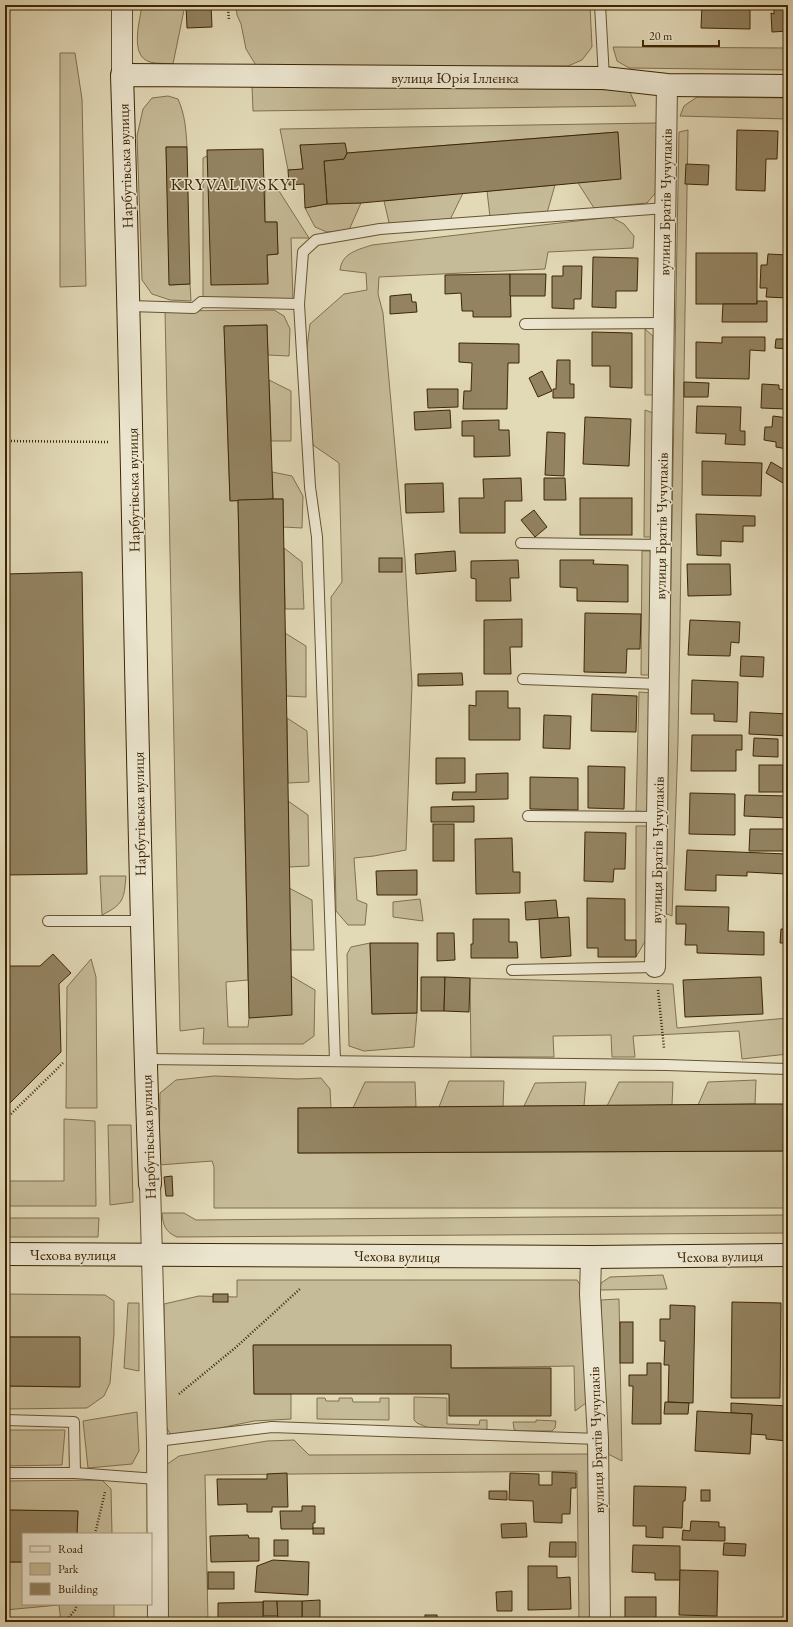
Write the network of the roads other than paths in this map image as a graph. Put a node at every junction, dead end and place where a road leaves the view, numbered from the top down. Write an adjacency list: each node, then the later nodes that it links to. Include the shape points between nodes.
1 (122, 5): 3 (street, Нарбутівська вулиця)
2 (600, 5): 4 (lane)
3 (122, 75): 4 (street, вулиця Юрія Іллєнка); 9 (street, Нарбутівська вулиця)
4 (604, 78): 5 (street, вулиця Юрія Іллєнка)
5 (667, 85): 6 (street, вулиця Юрія Іллєнка); 7 (street, вулиця Братів Чучупаків)
6 (788, 86)
7 (666, 208): 8 (lane, via 380,229 316,240 303,252); 10 (street, вулиця Братів Чучупаків)
8 (299, 304): 9 (lane, via 201,302 194,308); 23 (lane, via 310,487 316,537)
9 (130, 306): 19 (street, Нарбутівська вулиця)
10 (663, 323): 11 (lane); 13 (street, вулиця Братів Чучупаків)
11 (525, 324)
12 (521, 543): 13 (lane)
13 (661, 545): 15 (street, вулиця Братів Чучупаків)
14 (523, 679): 15 (lane)
15 (659, 684): 17 (street, вулиця Братів Чучупаків)
16 (528, 816): 17 (lane)
17 (657, 818): 20 (street, вулиця Братів Чучупаків)
18 (48, 921): 19 (lane)
19 (141, 921): 22 (street, Нарбутівська вулиця)
20 (655, 967): 21 (lane)
21 (512, 970)
22 (145, 1059): 23 (lane); 25 (street, Нарбутівська вулиця)
23 (335, 1060): 24 (lane)
24 (788, 1069)
25 (150, 1184): 27 (street, Нарбутівська вулиця)
26 (5, 1254): 27 (street, Чехова вулиця)
27 (151, 1254): 29 (street, Чехова вулиця); 32 (street, Нарбутівська вулиця)
28 (788, 1255): 29 (street, Чехова вулиця)
29 (591, 1257): 31 (street, вулиця Братів Чучупаків, via 590,1294)
30 (5, 1420): 34 (lane, via 74,1422)
31 (598, 1439): 32 (lane, via 272,1427); 37 (street, вулиця Братів Чучупаків)
32 (157, 1441): 35 (street, Нарбутівська вулиця)
33 (5, 1473): 34 (lane)
34 (75, 1473): 35 (lane)
35 (157, 1479): 36 (street, Нарбутівська вулиця)
36 (158, 1622)
37 (600, 1622)

